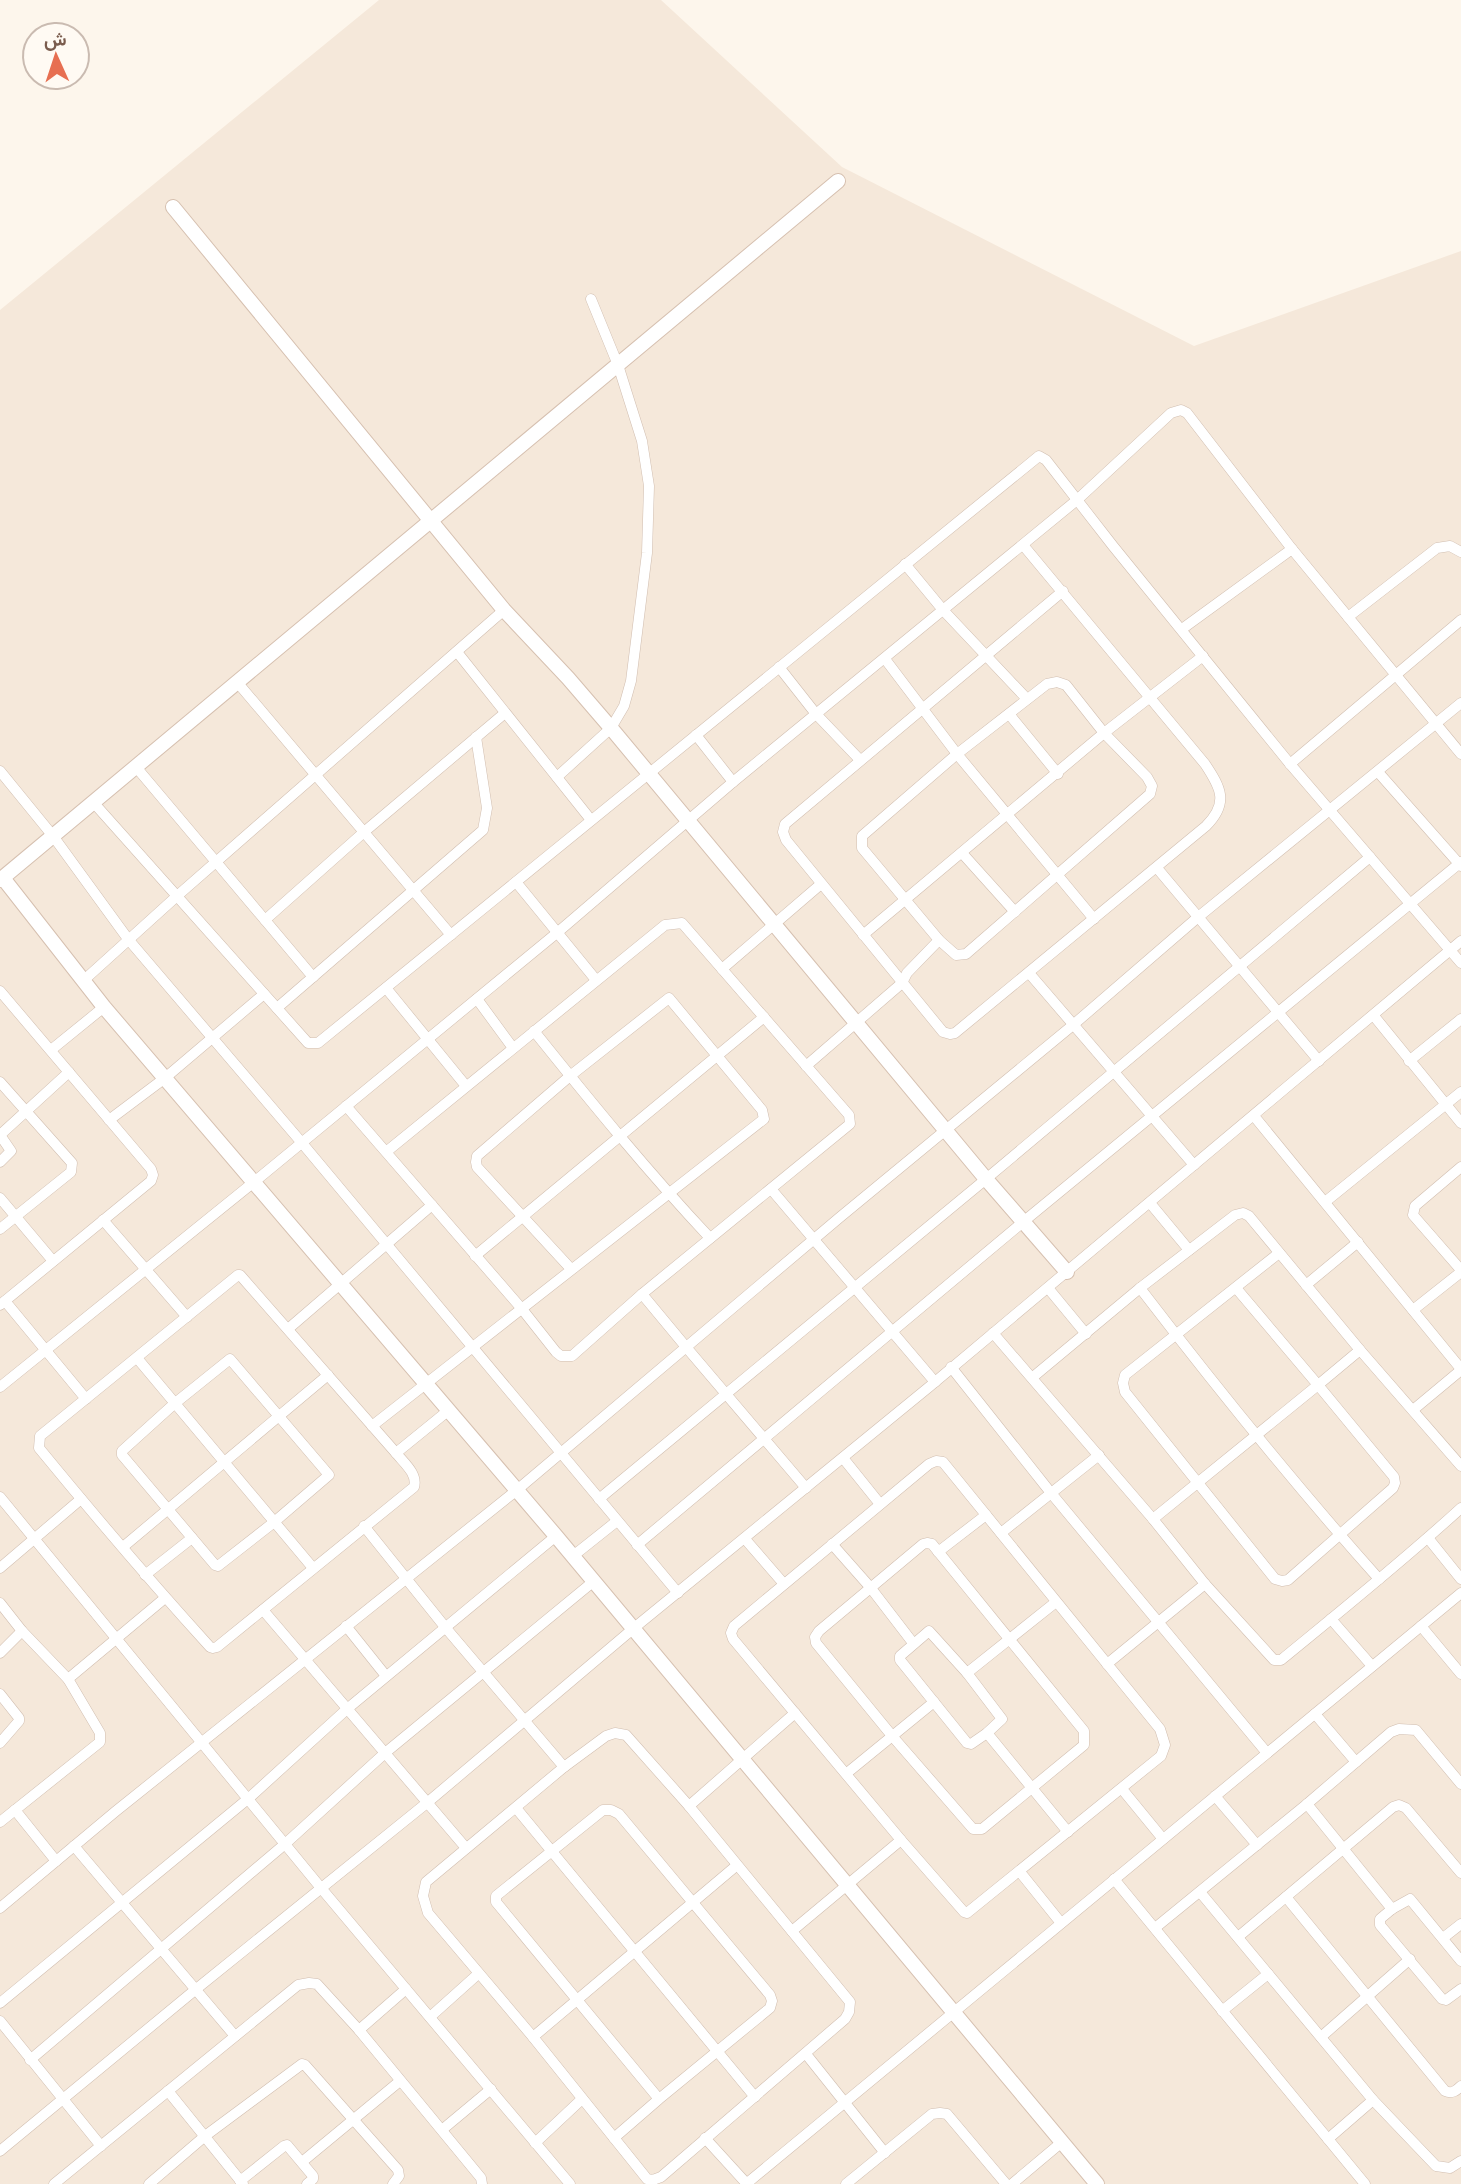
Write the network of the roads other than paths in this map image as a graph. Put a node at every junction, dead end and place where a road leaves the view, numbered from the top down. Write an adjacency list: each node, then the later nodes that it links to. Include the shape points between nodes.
1 (838, 181): 4 (street)
2 (173, 207): 6 (street)
3 (591, 299): 4 (street)
4 (618, 365): 6 (street); 32 (street, via 642,441 649,486 647,553 631,681)
5 (1077, 500): 7 (street); 8 (street, via 1171,413 1181,410); 10 (street, via 1039,456); 16 (street)
6 (432, 520): 12 (street); 23 (street)
7 (1023, 545): 11 (street); 13 (street)
8 (1292, 549): 14 (street); 16 (street)
9 (1461, 552): 14 (street, via 1450,546 1437,548)
10 (905, 564): 13 (street); 21 (street)
11 (1063, 591): 18 (street); 24 (street)
12 (504, 610): 17 (street); 32 (street)
13 (943, 610): 18 (street); 20 (street)
14 (1348, 617): 22 (street)
15 (1461, 620): 22 (street)
16 (1182, 629): 19 (street)
17 (457, 652): 28 (street); 42 (street)
18 (987, 656): 25 (street); 27 (street)
19 (1203, 656): 24 (street); 39 (street)
20 (886, 659): 27 (street); 29 (street)
21 (779, 667): 29 (street); 34 (street)
22 (1396, 675): 31 (street); 39 (street)
23 (237, 682): 40 (street); 42 (street)
24 (1150, 696): 33 (street); 59 (street, via 1205,764 1221,798 1211,821)
25 (1027, 699): 30 (street); 33 (street, via 1047,684 1066,685)
26 (1461, 704): 31 (street)
27 (923, 707): 36 (street); 38 (street)
28 (505, 713): 35 (street); 45 (street)
29 (816, 714): 38 (street); 47 (street)
30 (1009, 714): 36 (street); 44 (street)
31 (1436, 724): 37 (street); 41 (street)
32 (611, 728): 43 (street); 45 (street)
33 (1104, 733): 44 (street); 60 (street, via 1147,777 1150,794)
34 (696, 735): 43 (street); 47 (street)
35 (476, 737): 53 (street); 64 (street, via 487,808 483,830)
36 (957, 754): 50 (street); 66 (street, via 862,836 862,848)
37 (1461, 754)
38 (860, 760): 63 (street, via 785,824 786,840)
39 (1290, 764): 49 (street)
40 (136, 767): 48 (street); 57 (street)
41 (1378, 772): 49 (street); 58 (street)
42 (317, 774): 53 (street); 57 (street)
43 (648, 774): 51 (street); 52 (street)
44 (1058, 774): 50 (street)
45 (557, 777): 51 (street)
46 (2, 778): 54 (street)
47 (733, 782): 52 (street)
48 (93, 802): 54 (street); 65 (street)
49 (1330, 810): 56 (street); 69 (street)
50 (1007, 814): 55 (street); 60 (street)
51 (592, 820): 62 (street)
52 (688, 822): 72 (street); 73 (street)
53 (364, 832): 64 (street); 71 (street)
54 (53, 836): 61 (street); 76 (street)
55 (962, 853): 66 (street); 68 (street)
56 (1370, 857): 67 (street); 81 (street)
57 (216, 862): 65 (street); 71 (street)
58 (1460, 863): 67 (street)
59 (1157, 869): 69 (street); 70 (street)
60 (1057, 875): 68 (street); 70 (street)
61 (1, 878): 86 (street)
62 (516, 882): 73 (street); 74 (street)
63 (821, 884): 72 (street); 75 (street)
64 (413, 891): 74 (street); 84 (street)
65 (177, 896): 76 (street); 90 (street)
66 (905, 899): 75 (street); 77 (street)
67 (1410, 903): 79 (street); 94 (street)
68 (1015, 912): 77 (street, via 966,954 956,955)
69 (1197, 918): 81 (street); 99 (street)
70 (1094, 919): 83 (street)
71 (265, 920): 84 (street)
72 (774, 924): 82 (street); 98 (street)
73 (558, 932): 85 (street); 91 (street)
74 (451, 935): 88 (street)
75 (863, 935): 87 (street)
76 (128, 939): 86 (street); 101 (street)
77 (939, 940): 87 (street)
78 (1461, 941): 79 (street)
79 (1450, 950): 80 (street); 95 (street)
80 (1461, 963)
81 (1239, 966): 94 (street); 110 (street)
82 (722, 969): 85 (street, via 682,923 673,923); 96 (street)
83 (1029, 973): 87 (street, via 950,1034 943,1032); 99 (street)
84 (313, 977): 93 (street)
85 (596, 980): 100 (street)
86 (83, 981): 92 (street)
87 (902, 984): 98 (street)
88 (386, 988): 93 (street, via 313,1044); 102 (street)
89 (0, 991): 104 (street)
90 (264, 994): 93 (street); 101 (street)
91 (477, 999): 102 (street); 103 (street)
92 (104, 1007): 104 (street); 112 (street)
93 (277, 1009)
94 (1278, 1012): 106 (street); 119 (street)
95 (1374, 1016): 106 (street); 107 (street)
96 (764, 1017): 105 (street); 108 (street)
97 (1461, 1019): 107 (street)
98 (856, 1022): 108 (street); 123 (street)
99 (1073, 1026): 110 (street); 123 (street)
100 (534, 1031): 103 (street); 111 (street)
101 (213, 1038): 112 (street); 126 (street)
102 (427, 1039): 114 (street); 117 (street)
103 (513, 1048): 114 (street)
104 (51, 1050): 109 (street)
105 (718, 1055): 111 (street, via 669,998); 125 (street); 134 (street, via 762,1110 764,1119)
106 (1319, 1061): 120 (street)
107 (1409, 1061): 116 (street)
108 (806, 1066): 133 (street, via 849,1115 850,1124)
109 (69, 1072): 118 (street); 121 (street)
110 (1113, 1072): 119 (street); 131 (street)
111 (570, 1076): 125 (street); 140 (street, via 477,1156 477,1167)
112 (165, 1078): 121 (street); 132 (street)
113 (0, 1082): 118 (street)
114 (466, 1086): 127 (street)
115 (1461, 1092): 116 (street)
116 (1446, 1104): 122 (street); 136 (street)
117 (346, 1106): 126 (street); 127 (street)
118 (26, 1112): 124 (street); 139 (street, via 73,1168)
119 (1152, 1116): 129 (street); 142 (street)
120 (1254, 1116): 129 (street); 136 (street)
121 (109, 1119): 141 (street, via 153,1175)
122 (1461, 1123)
123 (947, 1130): 131 (street); 145 (street)
124 (0, 1135): 128 (street, via 11,1151)
125 (619, 1137): 134 (street); 140 (street)
126 (302, 1143): 132 (street); 147 (street)
127 (386, 1152): 138 (street)
128 (0, 1162)
129 (1194, 1166): 137 (street)
130 (1461, 1167): 154 (street, via 1413,1211)
131 (986, 1179): 142 (street); 159 (street)
132 (254, 1182): 152 (street); 156 (street)
133 (771, 1189): 144 (street); 145 (street)
134 (668, 1194): 144 (street); 153 (street)
135 (0, 1198): 139 (street)
136 (1325, 1202): 146 (street)
137 (1150, 1203): 148 (street); 155 (street)
138 (432, 1205): 147 (street); 150 (street)
139 (15, 1216): 143 (street); 151 (street)
140 (523, 1217): 150 (street); 153 (street)
141 (103, 1220): 151 (street); 152 (street)
142 (1023, 1222): 155 (street); 168 (street)
143 (0, 1228)
144 (710, 1238): 162 (street)
145 (813, 1240): 159 (street); 173 (street)
146 (1357, 1242): 157 (street); 165 (street)
147 (386, 1245): 156 (street); 172 (street)
148 (1189, 1250): 149 (street, via 1235,1214 1243,1213); 160 (street)
149 (1279, 1253): 157 (street); 161 (street)
150 (475, 1256): 164 (street)
151 (53, 1261): 163 (street)
152 (146, 1269): 166 (street); 175 (street)
153 (571, 1269): 164 (street)
154 (1461, 1271): 165 (street)
155 (1067, 1272): 158 (street)
156 (341, 1284): 167 (street); 182 (street)
157 (1306, 1285): 174 (street)
158 (1048, 1287): 169 (street); 170 (street)
159 (854, 1288): 168 (street); 185 (street)
160 (1140, 1288): 170 (street); 171 (street)
161 (1236, 1288): 171 (street); 183 (street)
162 (642, 1294): 164 (street, via 572,1356 556,1352); 173 (street)
163 (2, 1303): 175 (street)
164 (522, 1309): 172 (street)
165 (1413, 1310): 178 (street)
166 (187, 1317): 167 (street, via 240,1275); 176 (street)
167 (288, 1329): 179 (street)
168 (891, 1332): 181 (street); 193 (street)
169 (993, 1333): 177 (street); 180 (street)
170 (1086, 1334): 180 (street)
171 (1176, 1335): 192 (street); 200 (street, via 1125,1374 1123,1383 1125,1392)
172 (472, 1348): 182 (street); 195 (street)
173 (686, 1348): 185 (street); 195 (street)
174 (1360, 1350): 183 (street); 189 (street)
175 (45, 1351): 184 (street); 186 (street)
176 (137, 1358): 186 (street); 187 (street)
177 (951, 1367): 181 (street); 203 (street)
178 (1461, 1370): 189 (street)
179 (328, 1376): 190 (street); 191 (street)
180 (1033, 1377): 196 (street)
181 (935, 1382): 197 (street)
182 (427, 1383): 188 (street); 191 (street)
183 (1318, 1385): 192 (street); 216 (street, via 1395,1483)
184 (0, 1387)
185 (725, 1394): 193 (street); 206 (street)
186 (86, 1399): 205 (street, via 38,1442 38,1448)
187 (174, 1404): 190 (street, via 230,1359); 198 (street); 209 (street, via 122,1451)
188 (449, 1410): 194 (street); 202 (street)
189 (1413, 1410): 199 (street)
190 (280, 1416): 198 (street); 213 (street, via 329,1475)
191 (372, 1426): 194 (street)
192 (1256, 1435): 200 (street); 216 (street)
193 (763, 1439): 201 (street); 223 (street)
194 (396, 1453): 214 (street, via 416,1483)
195 (560, 1453): 202 (street); 206 (street)
196 (1099, 1455): 203 (street); 211 (street)
197 (843, 1458): 201 (street); 207 (street)
198 (223, 1462): 209 (street); 213 (street)
199 (1461, 1466)
200 (1196, 1483): 211 (street); 216 (street, via 1275,1579 1288,1580)
201 (806, 1488): 221 (street)
202 (517, 1490): 217 (street); 230 (street)
203 (1051, 1493): 215 (street); 244 (street)
204 (0, 1497): 220 (street)
205 (81, 1499): 220 (street); 224 (street)
206 (599, 1499): 212 (street)
207 (880, 1504): 210 (street, via 936,1461 943,1462); 222 (street)
208 (1461, 1508): 219 (street)
209 (167, 1509): 218 (street); 224 (street)
210 (986, 1515): 215 (street); 225 (street)
211 (1153, 1519): 235 (street)
212 (617, 1521): 223 (street); 226 (street)
213 (274, 1523): 218 (street, via 221,1565 215,1565); 228 (street)
214 (364, 1526): 228 (street); 230 (street)
215 (1001, 1533): 240 (street)
216 (1340, 1535): 231 (street)
217 (556, 1536): 226 (street); 247 (street)
218 (191, 1538): 229 (street)
219 (1428, 1538): 231 (street); 232 (street)
220 (35, 1539): 227 (street); 250 (street)
221 (745, 1539): 234 (street); 237 (street)
222 (832, 1544): 234 (street); 236 (street)
223 (637, 1545): 237 (street)
224 (123, 1547): 229 (street)
225 (938, 1552): 236 (street, via 923,1544); 251 (street)
226 (573, 1556): 233 (street)
227 (0, 1568)
228 (313, 1568): 242 (street)
229 (145, 1575): 239 (street)
230 (405, 1579): 245 (street); 247 (street)
231 (1379, 1579): 243 (street)
232 (1461, 1579)
233 (594, 1581): 248 (street); 257 (street)
234 (784, 1584): 265 (street, via 731,1633)
235 (1205, 1584): 243 (street, via 1273,1660 1281,1660); 244 (street)
236 (870, 1587): 252 (street); 269 (street, via 815,1637)
237 (678, 1592): 248 (street)
238 (1461, 1593): 246 (street)
239 (165, 1598): 242 (street, via 213,1648); 250 (street)
240 (1056, 1602): 251 (street); 255 (street)
241 (0, 1603): 249 (street)
242 (262, 1610): 254 (street)
243 (1331, 1619): 256 (street)
244 (1159, 1623): 255 (street); 273 (street)
245 (346, 1626): 254 (street); 260 (street)
246 (1421, 1626): 256 (street); 259 (street)
247 (445, 1627): 257 (street); 260 (street)
248 (634, 1628): 267 (street); 274 (street)
249 (22, 1631): 253 (street); 261 (street)
250 (118, 1638): 261 (street); 270 (street)
251 (1010, 1640): 258 (street); 279 (street, via 1086,1737 1084,1745)
252 (914, 1643): 258 (street, via 932,1632); 263 (street, via 900,1660)
253 (0, 1653)
254 (304, 1660): 264 (street); 270 (street)
255 (1107, 1664): 280 (street, via 1160,1729 1165,1745 1161,1756)
256 (1372, 1666): 266 (street)
257 (484, 1672): 267 (street); 272 (street)
258 (967, 1673): 268 (street, via 1002,1719)
259 (1461, 1674)
260 (386, 1676): 264 (street)
261 (68, 1679): 287 (street, via 100,1733 100,1742)
262 (0, 1695): 271 (street, via 19,1718)
263 (934, 1702): 268 (street, via 967,1743); 269 (street)
264 (347, 1709): 272 (street); 282 (street)
265 (795, 1713): 274 (street); 277 (street)
266 (1315, 1714): 273 (street); 275 (street)
267 (526, 1720): 276 (street); 283 (street)
268 (988, 1733): 279 (street)
269 (893, 1737): 277 (street); 279 (street, via 973,1829 982,1829)
270 (203, 1742): 282 (street); 294 (street)
271 (0, 1743)
272 (385, 1753): 283 (street); 292 (street)
273 (1267, 1753): 281 (street)
274 (743, 1758): 285 (street); 303 (street)
275 (1356, 1762): 278 (street, via 1391,1732 1416,1730); 284 (street)
276 (564, 1767): 285 (street, via 606,1736 626,1735); 286 (street)
277 (847, 1773): 291 (street)
278 (1461, 1784)
279 (1032, 1788): 289 (street)
280 (1122, 1789): 289 (street); 290 (street)
281 (1215, 1796): 290 (street); 293 (street)
282 (249, 1798): 292 (street); 308 (street)
283 (428, 1802): 295 (street); 304 (street)
284 (1307, 1804): 293 (street); 296 (street)
285 (689, 1806): 299 (street)
286 (516, 1808): 295 (street); 297 (street)
287 (15, 1810): 288 (street); 298 (street)
288 (0, 1822)
289 (1068, 1832): 300 (street)
290 (1163, 1839): 302 (street)
291 (901, 1840): 300 (street, via 967,1913); 303 (street)
292 (285, 1844): 304 (street); 317 (street)
293 (1256, 1845): 305 (street)
294 (74, 1846): 298 (street); 308 (street)
295 (466, 1848): 321 (street, via 426,1882 423,1895 428,1913)
296 (1342, 1849): 301 (street, via 1399,1805); 306 (street); 310 (street)
297 (551, 1852): 307 (street, via 603,1810 611,1810); 318 (street); 327 (street, via 496,1896 496,1902)
298 (56, 1861): 309 (street)
299 (736, 1866): 307 (street); 314 (street)
300 (1020, 1872): 311 (street)
301 (1461, 1873)
302 (1114, 1879): 311 (street); 313 (street)
303 (848, 1885): 314 (street); 330 (street)
304 (321, 1888): 323 (street); 325 (street)
305 (1200, 1892): 313 (street); 315 (street)
306 (1286, 1897): 315 (street); 326 (street)
307 (693, 1901): 318 (street); 337 (street, via 772,2001 770,2008)
308 (122, 1904): 317 (street); 328 (street)
309 (0, 1908)
310 (1392, 1909): 316 (street, via 1406,1899 1413,1900); 319 (street, via 1380,1919 1380,1925)
311 (1061, 1923): 330 (street)
312 (1461, 1924): 316 (street)
313 (1155, 1928): 329 (street)
314 (792, 1931): 338 (street, via 850,2002 845,2019)
315 (1238, 1937): 322 (street)
316 (1443, 1938): 320 (street)
317 (160, 1950): 325 (street); 339 (street)
318 (634, 1951): 327 (street); 337 (street)
319 (1410, 1959): 324 (street, via 1442,1999); 326 (street)
320 (1461, 1961)
321 (478, 1974): 331 (street); 335 (street)
322 (1268, 1974): 329 (street); 336 (street)
323 (406, 1989): 331 (street); 333 (street)
324 (1461, 1989)
325 (195, 1990): 334 (street); 345 (street)
326 (1366, 1996): 336 (street); 341 (street, via 1445,2091)
327 (575, 2000): 335 (street); 347 (street)
328 (0, 2003)
329 (1222, 2011): 355 (street)
330 (956, 2013): 349 (street); 356 (street)
331 (429, 2017): 342 (street)
332 (0, 2021): 339 (street)
333 (359, 2030): 334 (street, via 317,1984 309,1983 298,1985); 340 (street)
334 (235, 2036): 343 (street)
335 (533, 2037): 346 (street)
336 (1321, 2037): 348 (street)
337 (718, 2051): 344 (street); 347 (street)
338 (806, 2054): 344 (street); 349 (street)
339 (30, 2060): 345 (street)
340 (400, 2081): 350 (street); 351 (street)
341 (1461, 2087)
342 (491, 2090): 351 (street); 357 (street)
343 (167, 2091): 352 (street); 358 (street)
344 (755, 2096): 354 (street)
345 (63, 2099): 358 (street); 359 (street)
346 (582, 2099): 353 (street); 357 (street)
347 (659, 2099): 353 (street)
348 (1373, 2100): 355 (street); 361 (street, via 1436,2166 1450,2168)
349 (846, 2103): 360 (street); 370 (street)
350 (353, 2119): 352 (street, via 302,2064); 362 (street); 367 (street, via 398,2170)
351 (443, 2129): 368 (street)
352 (205, 2136): 363 (street); 365 (street)
353 (614, 2138): 354 (street, via 647,2179 653,2180)
354 (705, 2138): 370 (street)
355 (1328, 2139): 375 (street)
356 (1062, 2142): 373 (street); 374 (street)
357 (535, 2143): 369 (street)
358 (101, 2146): 364 (street)
359 (0, 2151)
360 (885, 2153): 371 (street); 372 (street, via 932,2114 947,2114)
361 (1461, 2161)
362 (302, 2162): 363 (street, via 285,2145); 366 (street, via 313,2176)
363 (242, 2182)
364 (54, 2184)
365 (149, 2184)
366 (307, 2184)
367 (393, 2184)
368 (482, 2184)
369 (570, 2184)
370 (746, 2184)
371 (846, 2184)
372 (1006, 2184)
373 (1012, 2184)
374 (1097, 2184)
375 (1365, 2184)

